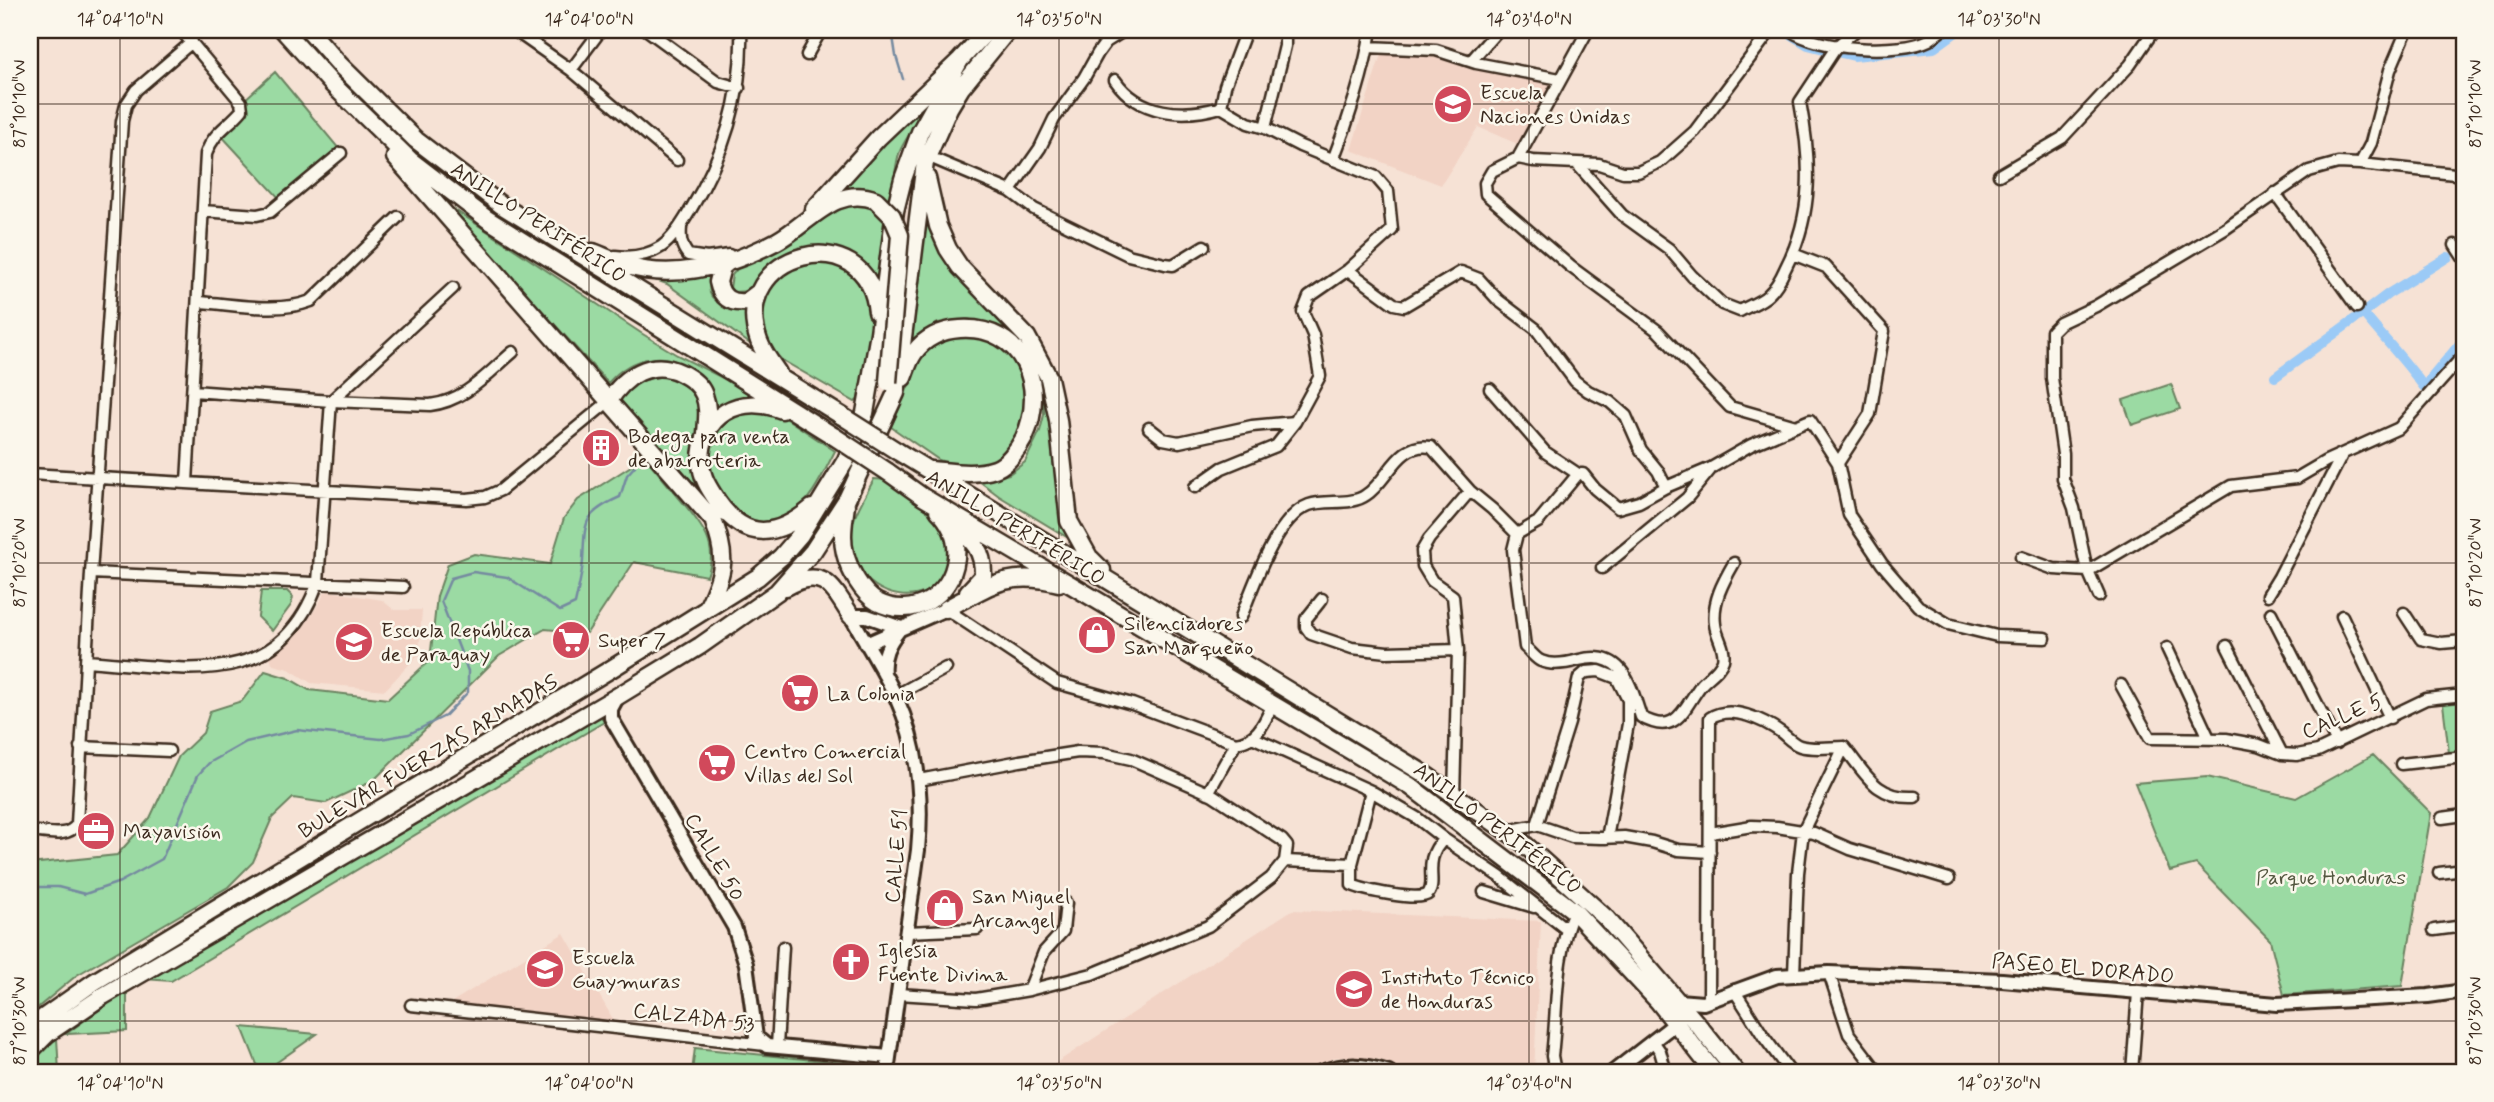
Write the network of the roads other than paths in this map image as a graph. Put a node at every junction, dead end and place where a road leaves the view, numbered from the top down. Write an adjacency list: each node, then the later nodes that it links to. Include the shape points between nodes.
1 (30, 30): 24 (street)
2 (181, 30): 25 (street)
3 (283, 30): 34 (highway, ANILLO PERIFÉRICO)
4 (309, 30): 53 (highway, ANILLO PERIFÉRICO, via 416,140 501,205)
5 (514, 30): 31 (street)
6 (601, 30): 31 (street)
7 (648, 30): 35 (street, via 718,82)
8 (741, 30): 35 (street)
9 (821, 30): 28 (street)
10 (988, 30): 29 (highway)
11 (1008, 30): 40 (highway, via 948,107)
12 (1125, 30): 47 (street, via 1098,53)
13 (1246, 30): 36 (street)
14 (1281, 30): 37 (street, via 1285,46)
15 (1371, 30): 27 (street)
16 (1498, 30): 30 (street)
17 (1588, 30): 32 (street)
18 (1771, 30): 43 (street, via 1695,131 1660,162 1639,172)
19 (1790, 30): 26 (street, via 1807,40)
20 (1856, 30): 26 (street)
21 (1942, 30): 26 (street, via 1928,40 1893,47)
22 (2154, 30): 45 (street, via 2130,65 2062,138)
23 (2407, 30): 44 (street)
24 (30, 38)
25 (192, 42): 49 (street, via 241,102 242,110 210,142); 86 (street, via 125,105)
26 (1837, 46): 57 (street, via 1800,102 1808,201)
27 (1368, 47): 30 (street, via 1436,50); 42 (street)
28 (807, 55)
29 (960, 60): 51 (highway, via 878,138); 66 (highway, BULEVAR FUERZAS ARMADAS, via 909,155 895,211)
30 (1471, 61): 32 (street)
31 (571, 70): 41 (street)
32 (1560, 79): 39 (street)
33 (1115, 80): 36 (street, via 1132,99 1168,113)
34 (332, 84): 74 (highway); 75 (highway, ANILLO PERIFÉRICO, via 410,160 487,219)
35 (738, 88): 52 (street, via 727,139)
36 (1221, 107): 37 (street)
37 (1265, 128): 42 (street)
38 (341, 153): 49 (street, via 271,212)
39 (1518, 158): 43 (street); 77 (street, via 1492,171 1485,183 1486,194 1571,267 1658,331 1730,407)
40 (926, 159): 47 (street); 70 (highway); 105 (highway, via 938,226 948,249 1027,337 1049,378 1069,521 1089,557)
41 (677, 160)
42 (1334, 160): 61 (street, via 1376,177 1388,191 1392,217 1392,230)
43 (1576, 163): 57 (street, via 1622,215 1669,249 1722,304 1740,311 1768,295)
44 (2360, 164): 46 (street); 48 (street, via 2338,163 2309,171)
45 (1999, 175)
46 (2464, 175)
47 (1010, 191): 55 (street, via 1034,209 1128,255 1174,265)
48 (2276, 193): 65 (street); 100 (street, via 2225,229 2052,331 2063,480)
49 (203, 211): 64 (street)
50 (398, 218): 64 (street, via 311,300 277,307)
51 (805, 219): 56 (highway, via 779,240); 70 (highway, bridge, via 836,201 865,196 892,216 900,235)
52 (681, 226): 56 (street, via 682,248 688,255 697,258); 58 (street, via 662,247 650,252)
53 (555, 237): 58 (highway); 69 (highway, ANILLO PERIFÉRICO)
54 (2455, 245): 59 (street)
55 (1204, 246)
56 (754, 251): 60 (highway)
57 (1793, 254): 81 (street, via 1826,267 1884,331 1870,414)
58 (603, 256): 60 (highway, via 631,268 660,271)
59 (2464, 259)
60 (728, 262): 63 (highway, via 718,282 724,297 746,302)
61 (1348, 270): 76 (street, via 1309,297 1303,312 1313,335 1320,376); 88 (street, via 1394,304 1404,306 1461,272 1479,279 1536,329 1575,381 1626,416 1641,450)
62 (453, 288): 73 (street)
63 (758, 293): 66 (highway, via 776,269 798,256 828,254 866,278 876,295); 69 (highway, via 756,334)
64 (198, 302): 72 (street)
65 (2357, 307)
66 (879, 333): 89 (highway, BULEVAR FUERZAS ARMADAS, via 865,413)
67 (513, 352): 73 (street, via 446,404)
68 (2464, 355): 80 (street, via 2399,428)
69 (781, 378): 83 (highway, ANILLO PERIFÉRICO, bridge)
70 (892, 387): 83 (highway, via 914,353 938,333 954,329 996,335 1010,344 1030,372 1032,421 1019,448 999,468 976,474); 94 (highway, BULEVAR FUERZAS ARMADAS, via 883,425)
71 (1490, 389): 85 (street, via 1545,452)
72 (193, 391): 73 (street); 87 (street)
73 (331, 401): 91 (street)
74 (608, 401): 79 (highway, via 630,377 656,366 671,368 692,378 703,392 708,410); 91 (street, via 501,490 485,497); 110 (highway, via 713,520 722,547 723,572)
75 (807, 419): 79 (highway, via 765,403 742,403 724,413); 93 (highway, ANILLO PERIFÉRICO, bridge)
76 (1295, 422): 78 (street, via 1179,442 1163,439); 90 (street, via 1276,446 1222,468)
77 (1796, 426): 81 (street, via 1810,420); 82 (street)
78 (1149, 428)
79 (706, 435): 89 (highway, via 701,463 704,480 727,515 741,526 761,533 788,526 811,509)
80 (2342, 455): 100 (street, via 2297,478 2231,486); 107 (street)
81 (1838, 463): 118 (street, via 1849,515 1918,606 1948,624 1997,636)
82 (1711, 468): 88 (street); 99 (street, via 1687,498)
83 (928, 470): 105 (highway, ANILLO PERIFÉRICO)
84 (30, 474): 86 (street)
85 (1578, 474): 88 (street, via 1618,508); 96 (street, via 1538,522)
86 (98, 477): 87 (street); 101 (street)
87 (187, 482): 91 (street)
88 (1666, 486)
89 (829, 487): 110 (highway, BULEVAR FUERZAS ARMADAS, via 781,557 758,577)
90 (1195, 487)
91 (323, 491): 102 (street)
92 (1469, 491): 96 (street); 116 (street, via 1431,447 1404,452 1367,495 1309,505 1291,516); 123 (street, via 1422,551 1423,566 1432,581 1453,596)
93 (923, 497): 95 (highway); 104 (highway, ANILLO PERIFÉRICO)
94 (847, 499): 95 (highway, via 845,553 853,575 876,601 891,606 916,606 946,588 955,570 957,546); 106 (highway, BULEVAR FUERZAS ARMADAS, via 813,551)
95 (948, 520): 111 (highway, via 978,547 983,576)
96 (1517, 534): 98 (street, via 1513,550 1525,647 1541,661 1567,664 1606,658 1628,680 1640,717 1652,724 1678,720 1719,668 1724,652 1715,626 1715,605)
97 (2021, 557): 100 (street, via 2054,569)
98 (1734, 563)
99 (1602, 568)
100 (2088, 571): 108 (street)
101 (91, 573): 102 (street); 124 (street)
102 (318, 582): 103 (street); 124 (street, via 294,629 253,659 227,667 196,668)
103 (403, 587)
104 (1078, 588): 111 (highway, via 1041,579 1007,579); 131 (highway, ANILLO PERIFÉRICO)
105 (1122, 589): 146 (highway, ANILLO PERIFÉRICO)
106 (777, 592): 114 (highway, via 803,579 822,579 832,586); 129 (highway, BULEVAR FUERZAS ARMADAS)
107 (2268, 595)
108 (2099, 596)
109 (1322, 599): 123 (street, via 1306,619 1311,634 1352,648 1387,652)
110 (708, 607): 187 (highway, BULEVAR FUERZAS ARMADAS, via 94,982)
111 (946, 609): 117 (street); 135 (street, via 1057,683 1132,704)
112 (2271, 613): 136 (street)
113 (2404, 613): 119 (street, via 2421,639 2430,643)
114 (851, 616): 117 (street, via 859,614); 120 (street, CALLE 51)
115 (2342, 616): 132 (street)
116 (1241, 617)
117 (901, 628): 120 (street); 126 (street, via 886,650)
118 (2045, 638)
119 (2464, 641)
120 (866, 643): 126 (street, CALLE 51)
121 (2227, 646): 140 (street)
122 (2167, 649): 134 (street)
123 (1458, 650): 146 (street)
124 (86, 660): 137 (street)
125 (946, 668): 130 (street)
126 (884, 678): 130 (street, CALLE 51)
127 (2121, 685): 134 (street, CALLE 5, via 2150,738)
128 (2464, 695): 132 (street, CALLE 5, via 2426,699)
129 (618, 696): 189 (street, CALLE 50, via 611,709 612,721 734,927 746,964 754,1032 760,1042); 190 (highway, BULEVAR FUERZAS ARMADAS, via 103,996)
130 (895, 696): 143 (street, CALLE 51)
131 (1273, 704): 133 (street); 158 (highway, ANILLO PERIFÉRICO, via 1410,786)
132 (2390, 718): 136 (street, CALLE 5)
133 (1252, 737): 135 (street); 144 (street)
134 (2209, 738): 140 (street, CALLE 5, via 2259,745)
135 (1236, 743): 145 (street)
136 (2337, 743): 140 (street, CALLE 5, via 2318,751)
137 (80, 747): 139 (street); 151 (street, via 74,830)
138 (1844, 747): 147 (street, via 1873,785 1887,794); 153 (street); 154 (street, via 1797,746 1755,718 1717,713 1710,718)
139 (169, 751)
140 (2281, 754)
141 (2464, 757): 142 (street)
142 (2401, 764)
143 (919, 780): 145 (street, via 1078,752 1104,753 1130,759); 173 (street, CALLE 51, via 921,819)
144 (1371, 791): 156 (street, via 1417,817); 160 (street)
145 (1208, 793): 159 (street, via 1282,840 1287,846)
146 (1454, 795): 152 (highway, ANILLO PERIFÉRICO)
147 (1916, 797)
148 (2464, 815): 149 (street)
149 (2442, 818)
150 (1537, 825): 152 (street); 155 (street, via 1572,837); 155 (street, via 1579,678 1599,671 1617,678 1628,700 1628,724)
151 (30, 831)
152 (1506, 831): 182 (highway, ANILLO PERIFÉRICO, via 1607,919)
153 (1803, 831): 154 (street, via 1752,826); 164 (street); 176 (street)
154 (1710, 833): 157 (street)
155 (1607, 838): 157 (street)
156 (1444, 839): 160 (street, via 1433,852 1429,894 1423,897 1352,885); 161 (street)
157 (1710, 852): 183 (street)
158 (1497, 853): 161 (street); 168 (highway, ANILLO PERIFÉRICO)
159 (1284, 861): 160 (street); 177 (street, via 1270,878 1208,926 1093,974)
160 (1352, 864)
161 (1484, 866): 167 (street)
162 (2464, 870): 163 (street)
163 (2439, 873)
164 (1949, 879)
165 (1484, 892): 167 (street)
166 (1066, 903): 177 (street, via 1063,931 1044,952)
167 (1541, 909): 171 (street)
168 (1574, 911): 171 (street); 185 (highway, ANILLO PERIFÉRICO)
169 (2464, 926): 172 (street)
170 (977, 929): 173 (street)
171 (1566, 929): 195 (street, via 1560,950 1552,1056)
172 (2434, 930)
173 (907, 932): 181 (street, CALLE 51)
174 (783, 947): 189 (street)
175 (1829, 973): 176 (street, PASEO EL DORADO); 180 (street, PASEO EL DORADO, via 2002,980); 201 (street, via 1849,1034)
176 (1794, 974): 178 (street, PASEO EL DORADO)
177 (1029, 990): 181 (street, via 976,999)
178 (1734, 990): 183 (street, PASEO EL DORADO); 200 (street)
179 (2464, 991): 180 (street, PASEO EL DORADO, via 2277,1004)
180 (2138, 992): 202 (street)
181 (898, 994): 191 (street, CALLE 51)
182 (1678, 1001): 183 (street, PASEO EL DORADO); 186 (highway, ANILLO PERIFÉRICO)
183 (1706, 1001): 186 (street)
184 (411, 1005): 189 (street, CALZADA 53)
185 (1675, 1023): 188 (street); 198 (highway, ANILLO PERIFÉRICO)
186 (1698, 1024): 199 (highway, ANILLO PERIFÉRICO)
187 (30, 1027)
188 (1653, 1041): 196 (street); 197 (street)
189 (772, 1046): 191 (street, CALZADA 53)
190 (30, 1051)
191 (889, 1057): 192 (street, CALLE 51)
192 (887, 1072)
193 (1321, 1072): 194 (street, via 1367,1065)
194 (1389, 1072)
195 (1555, 1072)
196 (1613, 1072)
197 (1666, 1072)
198 (1714, 1072)
199 (1736, 1072)
200 (1790, 1072)
201 (1878, 1072)
202 (2132, 1072)

